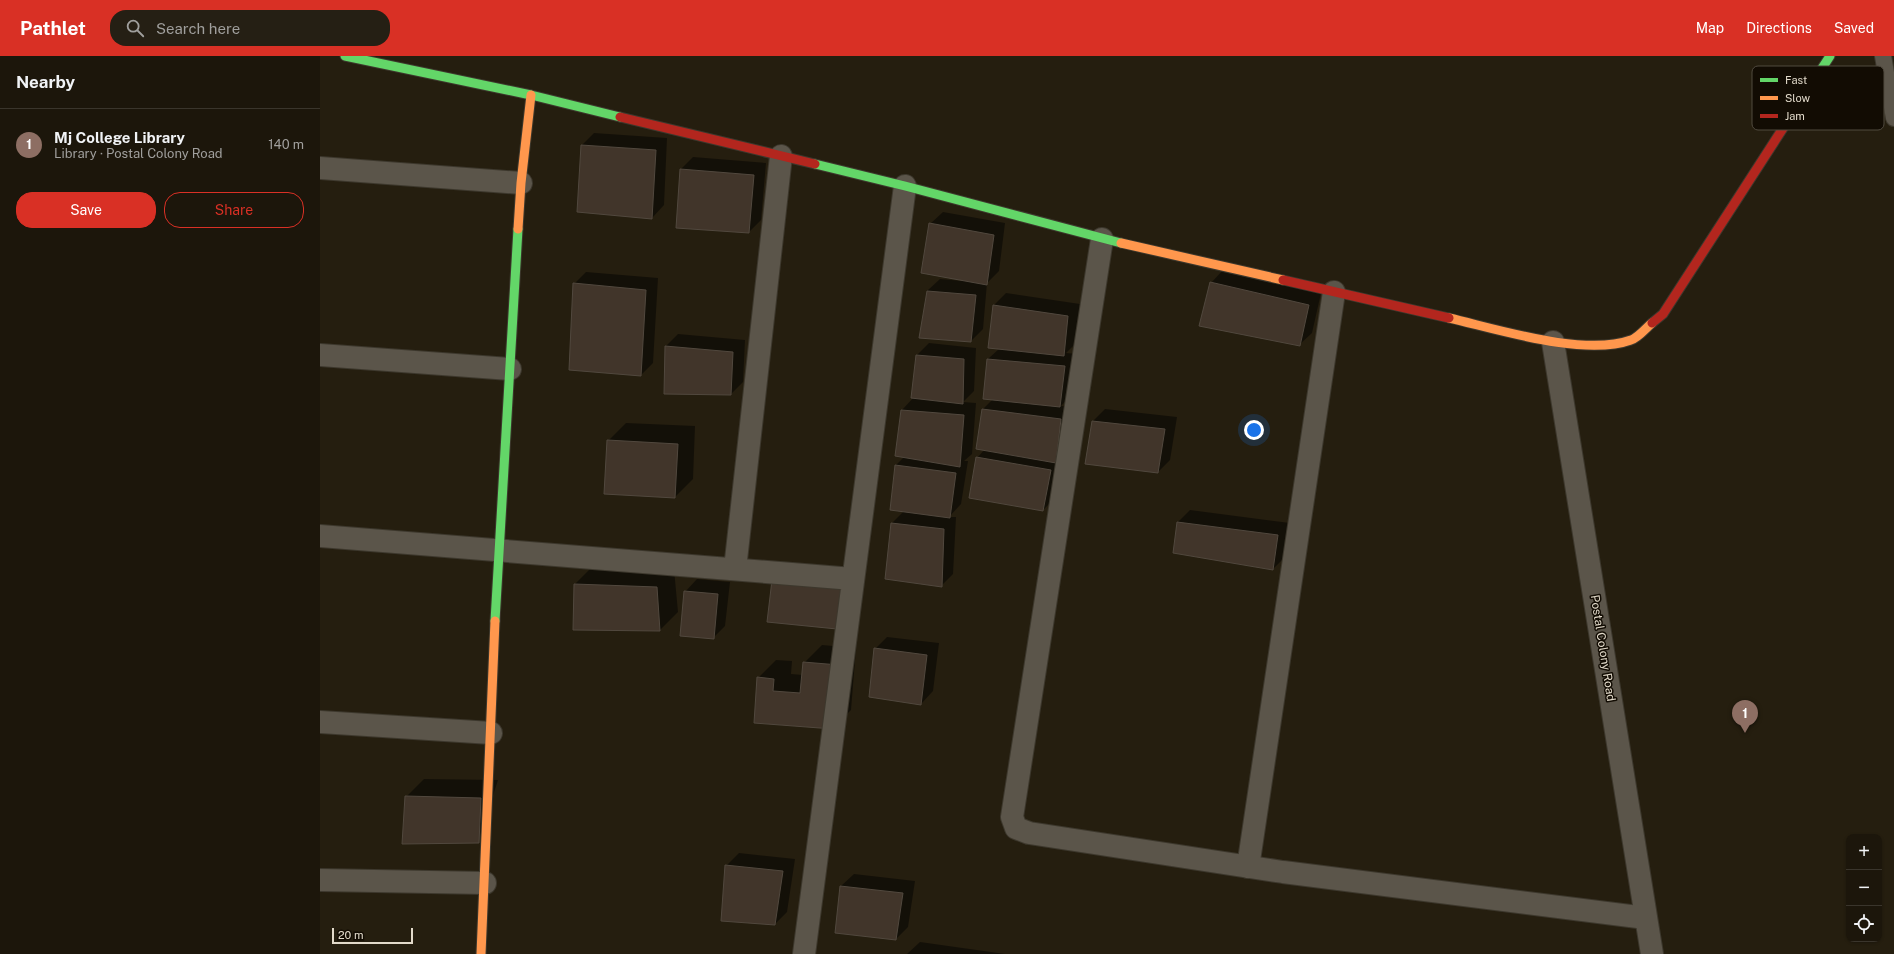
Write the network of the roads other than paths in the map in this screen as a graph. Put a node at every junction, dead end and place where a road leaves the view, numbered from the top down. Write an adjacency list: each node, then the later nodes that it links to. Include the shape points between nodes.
1 (345, 56): 5 (street)
2 (1830, 56): 4 (street)
3 (1883, 56): 6 (lane)
4 (1824, 66)
5 (530, 95): 8 (street); 10 (street)
6 (1894, 118)
7 (1782, 130): 14 (street, via 1663,314 1632,340 1596,346)
8 (781, 156): 11 (street); 19 (street)
9 (320, 168): 10 (street)
10 (521, 183): 16 (street)
11 (905, 186): 12 (street); 20 (street)
12 (1102, 239): 13 (street); 23 (street, via 1012,817 1016,828 1029,833)
13 (1334, 292): 14 (street); 23 (street)
14 (1553, 342): 26 (street, Postal Colony Road)
15 (320, 355): 16 (street)
16 (510, 369): 18 (street)
17 (320, 536): 18 (street)
18 (498, 550): 19 (street); 22 (street)
19 (735, 569): 20 (street)
20 (853, 578): 28 (street)
21 (320, 722): 22 (street)
22 (491, 733): 25 (street)
23 (1248, 866): 26 (street)
24 (320, 880): 25 (street)
25 (485, 883): 27 (street)
26 (1646, 918): 29 (street, Postal Colony Road)
27 (481, 954)
28 (804, 954)
29 (1652, 954)

